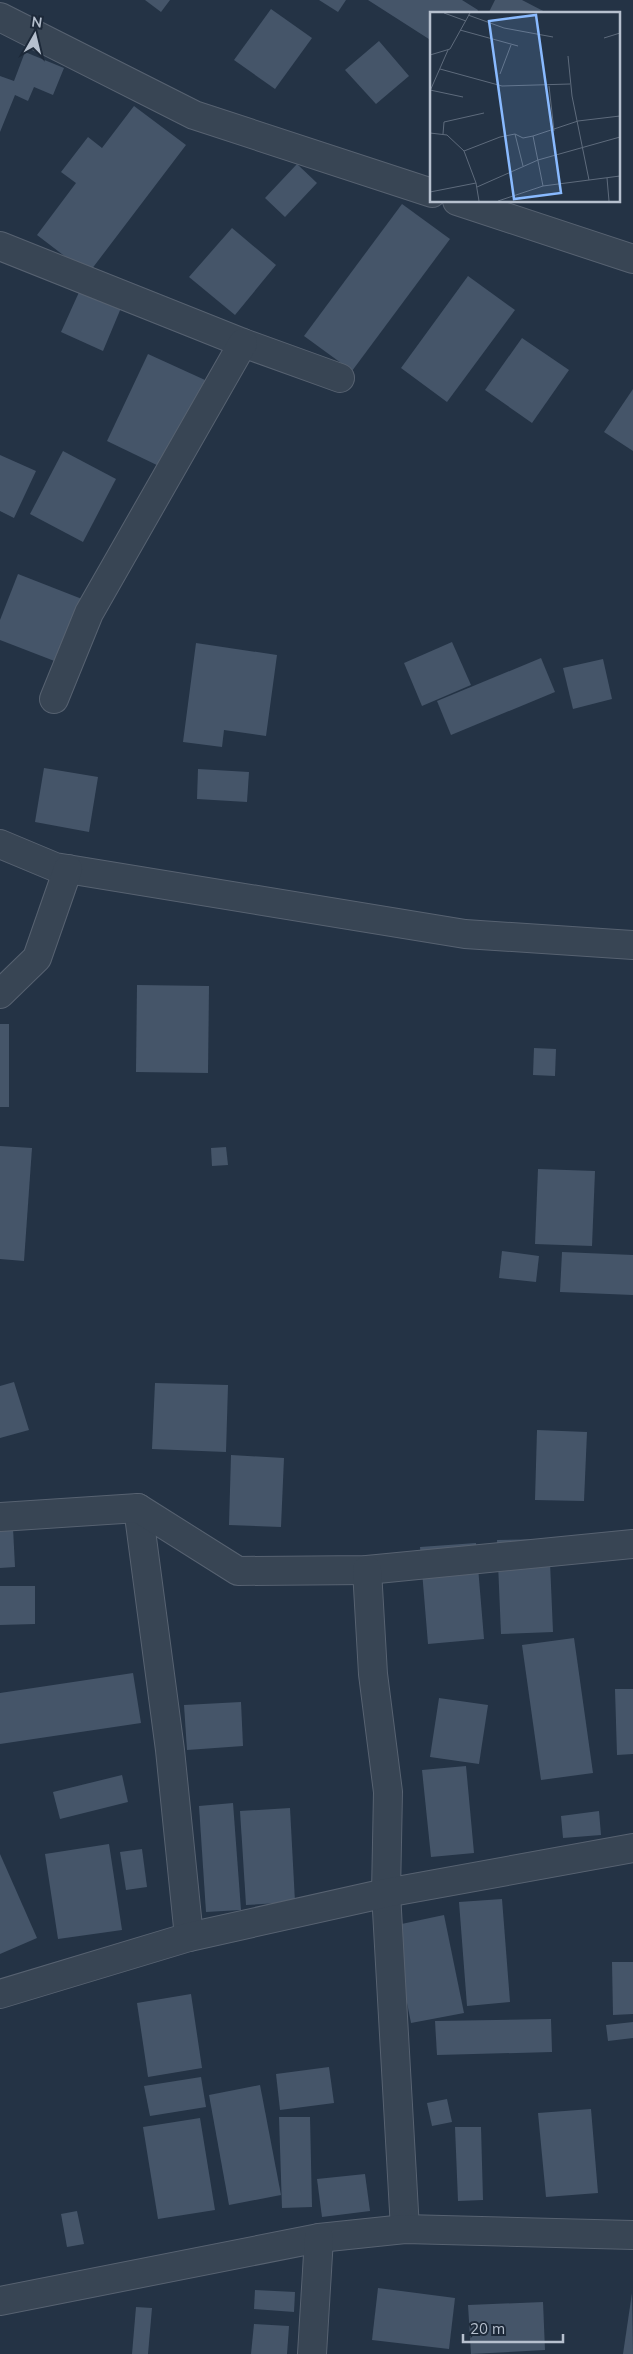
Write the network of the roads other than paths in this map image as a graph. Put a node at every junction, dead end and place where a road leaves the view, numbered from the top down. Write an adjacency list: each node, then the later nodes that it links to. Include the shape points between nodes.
1 (0, 17): 2 (street, via 194,115)
2 (430, 192)
3 (460, 202): 5 (street)
4 (0, 246): 6 (street)
5 (633, 259)
6 (243, 342): 7 (street); 8 (street, via 89,613)
7 (340, 378)
8 (54, 699)
9 (0, 844): 10 (street, via 54,867)
10 (68, 869): 11 (street, via 465,934); 12 (street, via 38,958)
11 (633, 945)
12 (0, 994)
13 (138, 1508): 14 (street); 16 (street, via 238,1571); 19 (street, via 170,1750)
14 (0, 1518)
15 (633, 1544): 16 (street)
16 (367, 1570): 18 (street, via 373,1674 388,1792)
17 (633, 1848): 18 (street)
18 (386, 1893): 19 (street); 21 (street)
19 (189, 1937): 20 (street)
20 (0, 1994)
21 (405, 2229): 22 (street); 23 (street)
22 (633, 2235)
23 (319, 2238): 24 (street); 25 (street)
24 (0, 2301)
25 (312, 2354)

